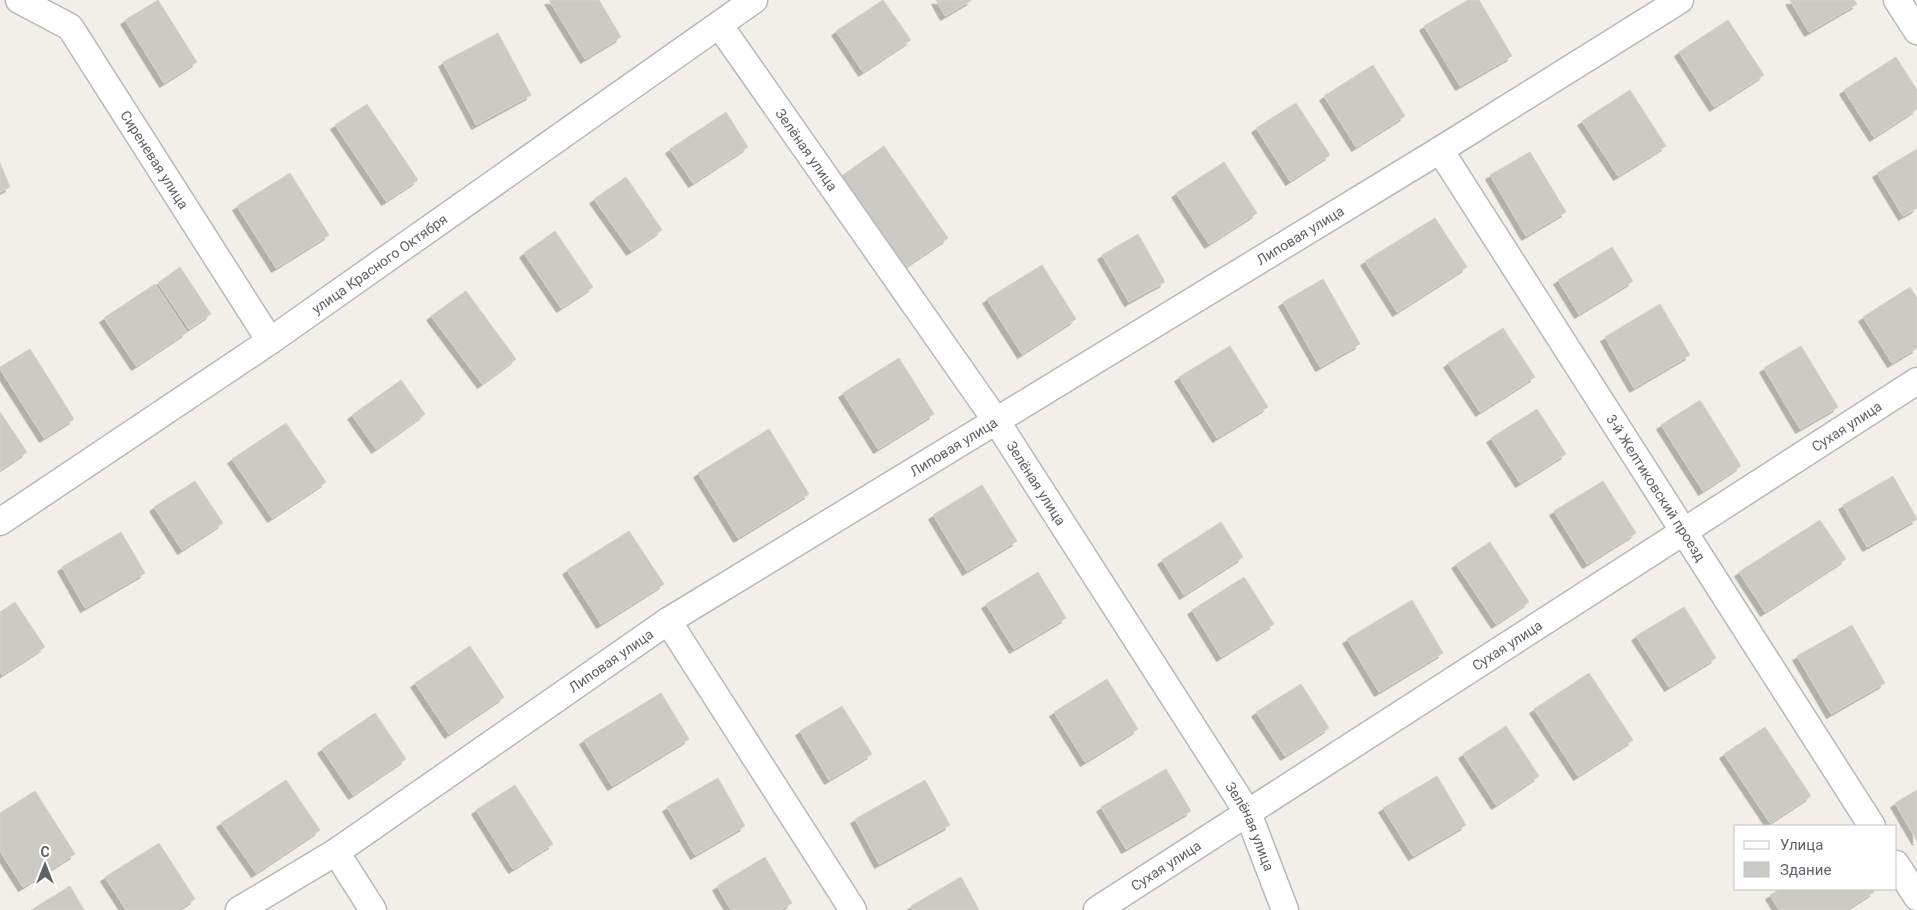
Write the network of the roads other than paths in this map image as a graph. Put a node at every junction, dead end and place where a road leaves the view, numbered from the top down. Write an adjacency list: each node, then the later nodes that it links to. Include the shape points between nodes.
1 (19, 0): 8 (street, Сиреневая улица, via 70,27)
2 (754, 0): 5 (street, улица Красного Октября)
3 (1680, 0): 7 (street, Липовая улица)
4 (1897, 0): 6 (street)
5 (720, 26): 8 (street, улица Красного Октября); 10 (street, Зелёная улица)
6 (1917, 31)
7 (1440, 150): 10 (street, Липовая улица); 12 (street, 3-й Желтиковский проезд)
8 (270, 341): 11 (street, улица Красного Октября)
9 (1917, 381): 12 (street, Сухая улица)
10 (997, 422): 13 (street, Липовая улица); 14 (street, Зелёная улица)
11 (0, 522)
12 (1684, 532): 14 (street, Сухая улица); 15 (street, 3-й Желтиковский проезд)
13 (668, 622): 16 (street, Липовая улица); 21 (street)
14 (1248, 813): 22 (street, Сухая улица); 23 (street, Зелёная улица)
15 (1871, 825)
16 (336, 852): 19 (street, Липовая улица); 20 (street)
17 (1897, 866): 18 (street)
18 (1917, 897)
19 (239, 910)
20 (373, 910)
21 (853, 910)
22 (1097, 910)
23 (1286, 910)

